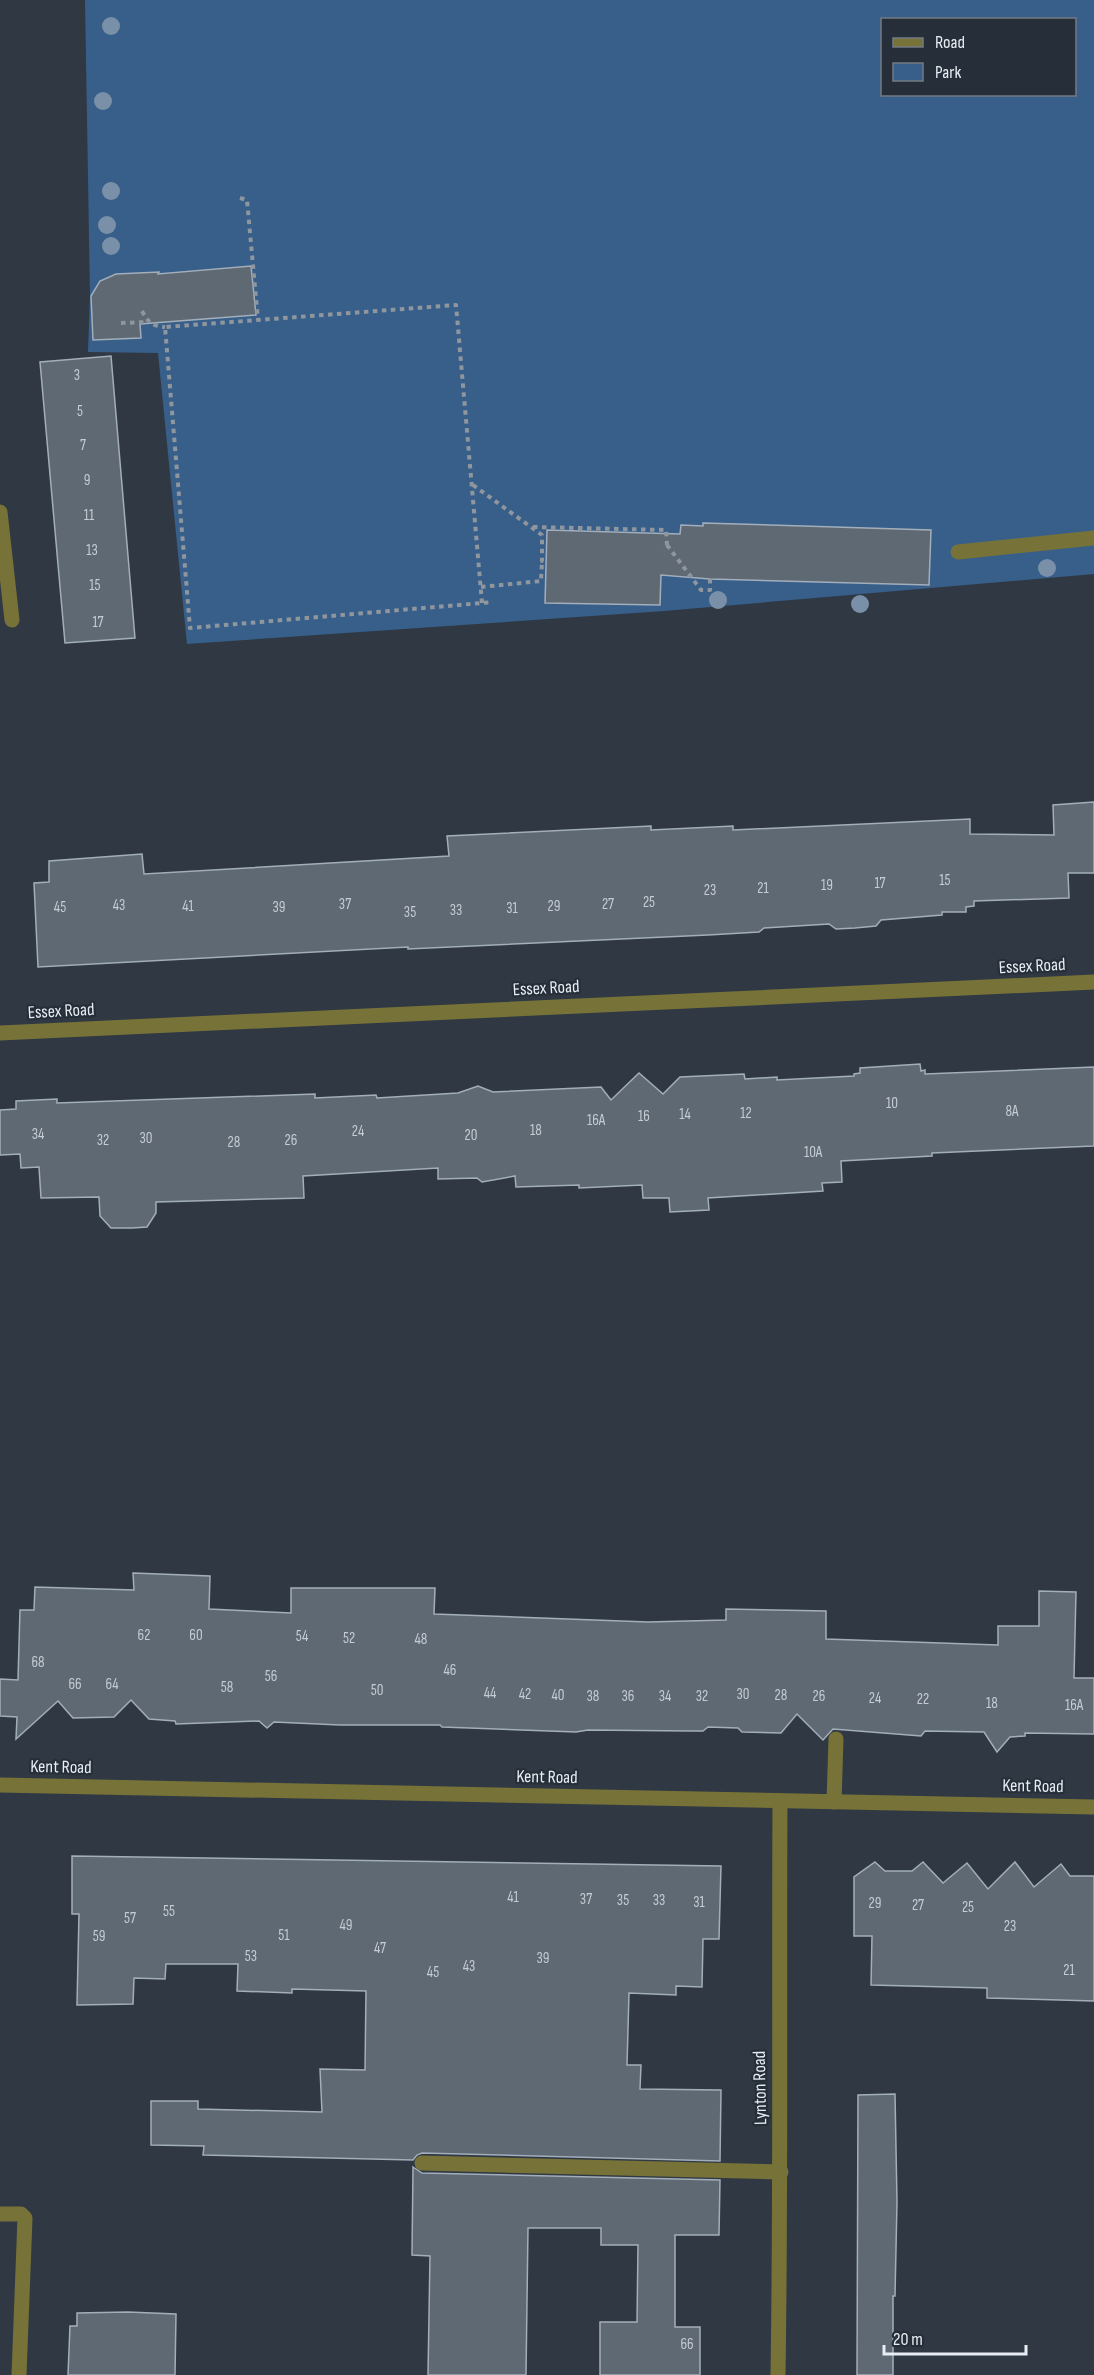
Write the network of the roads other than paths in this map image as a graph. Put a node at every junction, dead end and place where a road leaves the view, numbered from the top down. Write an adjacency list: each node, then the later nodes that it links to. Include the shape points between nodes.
1 (0, 512): 4 (street)
2 (1094, 538): 3 (street)
3 (958, 552)
4 (12, 620)
5 (1094, 982): 6 (street, Essex Road)
6 (0, 1033)
7 (836, 1739): 10 (street)
8 (0, 1785): 9 (street, Kent Road)
9 (780, 1801): 10 (street, Kent Road); 13 (street, Lynton Road)
10 (834, 1802): 11 (street, Kent Road)
11 (1094, 1807)
12 (422, 2163): 13 (street)
13 (781, 2172): 16 (street, Lynton Road)
14 (0, 2214): 15 (street, via 21,2214 25,2218)
15 (19, 2375)
16 (778, 2375)

